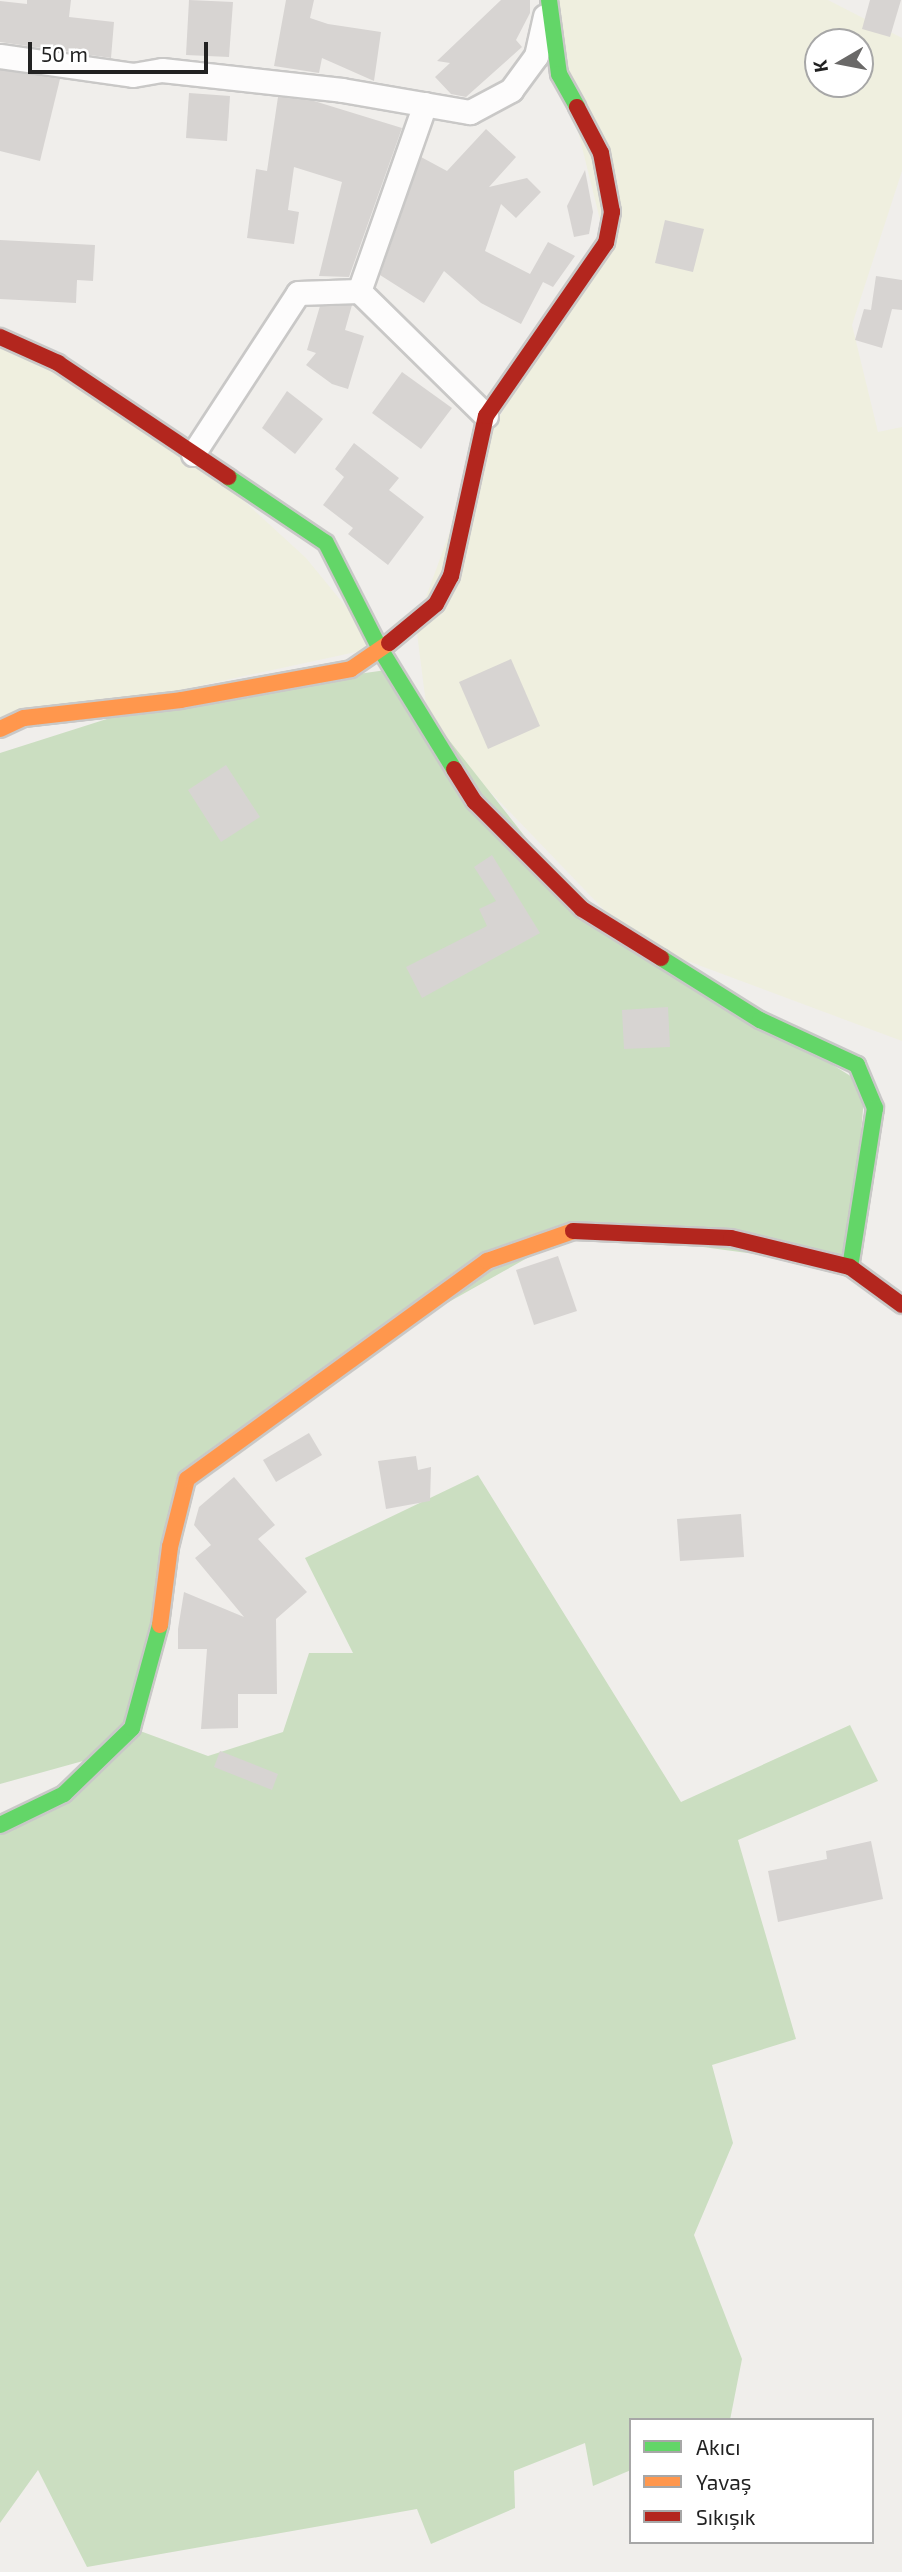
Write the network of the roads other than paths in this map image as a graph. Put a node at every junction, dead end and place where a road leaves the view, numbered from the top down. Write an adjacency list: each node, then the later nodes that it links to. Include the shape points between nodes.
1 (548, 3): 3 (street, via 536,56 510,90 470,113); 6 (street, via 559,74 601,153 612,212 606,243)
2 (0, 56): 3 (street, via 133,75 162,70)
3 (425, 104): 4 (street)
4 (359, 291): 6 (street); 7 (street, via 298,293)
5 (0, 337): 7 (street, via 58,363)
6 (486, 416): 8 (street, via 452,576 436,604 416,625)
7 (192, 454): 8 (street, via 326,543)
8 (379, 647): 9 (street, via 351,669 181,700 24,718); 10 (street, via 475,802 582,909 760,1020 857,1065 875,1108)
9 (0, 729)
10 (850, 1267): 11 (street); 12 (street, via 731,1238 577,1230 487,1261 187,1479 170,1547 150,1672 132,1728 64,1794)
11 (902, 1305)
12 (0, 1825)

